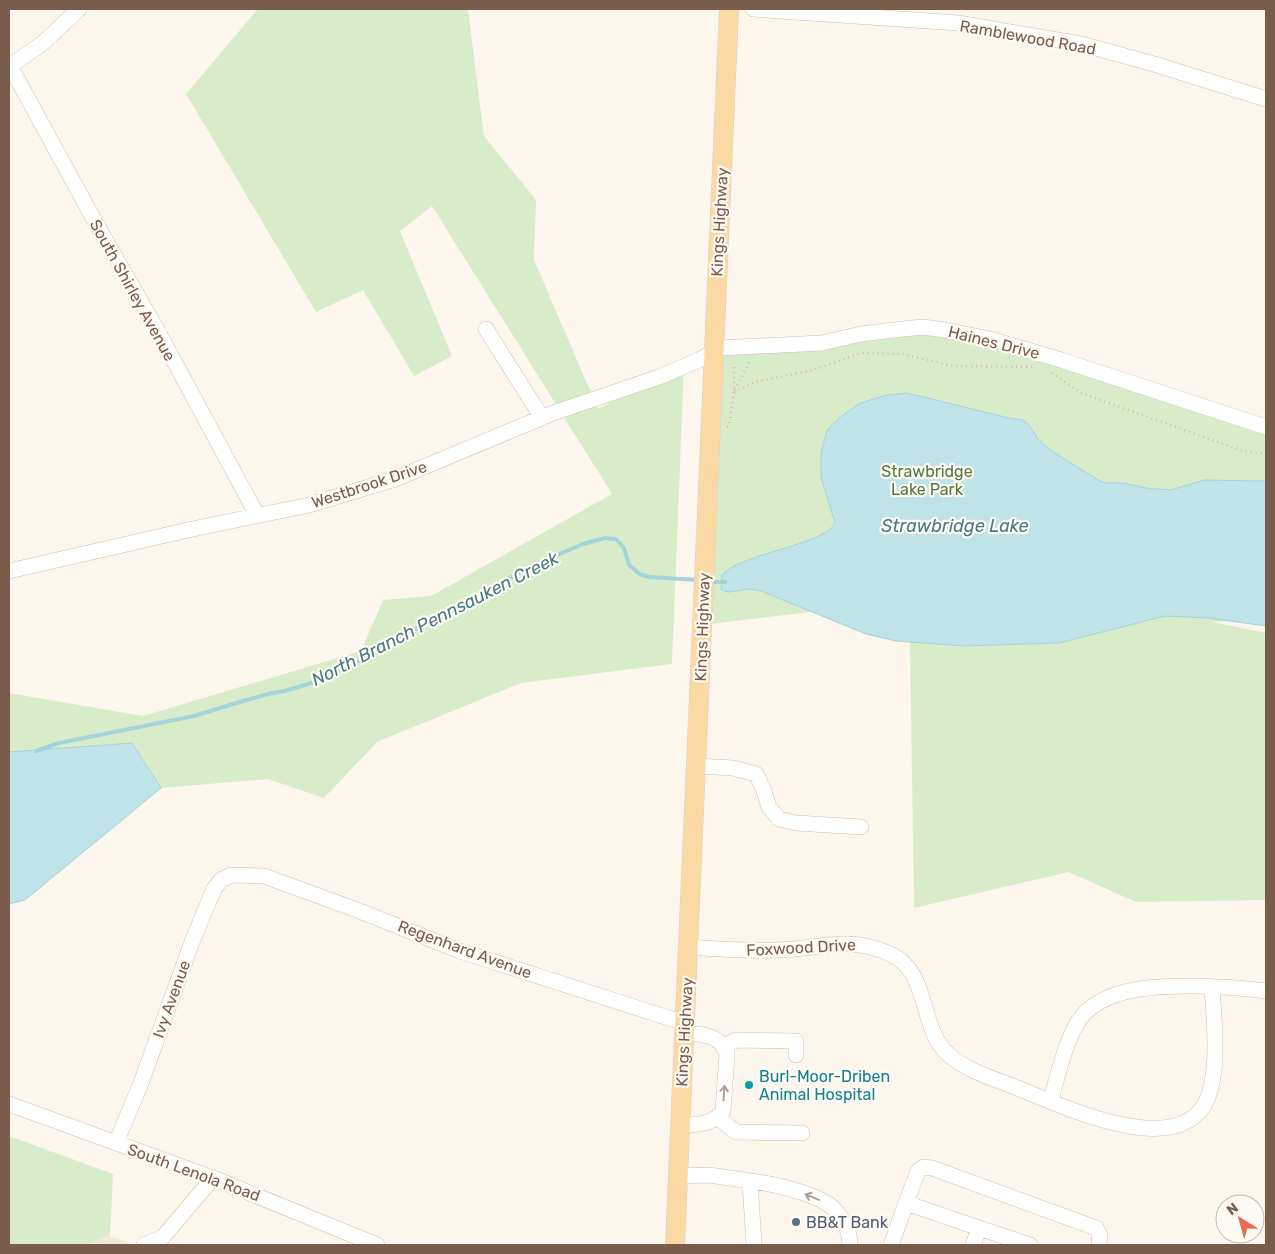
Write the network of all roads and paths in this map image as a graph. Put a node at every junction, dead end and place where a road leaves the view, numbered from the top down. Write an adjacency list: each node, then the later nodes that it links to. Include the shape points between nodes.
1 (79, 9): 4 (street, via 43,43)
2 (729, 9): 7 (main road, Kings Highway)
3 (753, 9): 5 (street, Ramblewood Road, via 958,24 1081,44)
4 (9, 65): 17 (street, South Shirley Avenue)
5 (1266, 99)
6 (486, 329): 13 (street)
7 (713, 351): 13 (street, Westbrook Drive, via 659,377); 14 (street, Haines Drive, via 822,343 862,334 923,327 945,330 990,339 1061,360); 19 (main road, Kings Highway)
8 (748, 362): 12 (path)
9 (734, 366): 12 (path)
10 (1040, 369): 12 (path, via 954,366 902,354 861,353 812,370 755,382)
11 (1046, 371): 16 (path, via 1080,393 1243,451)
12 (734, 392): 15 (path)
13 (542, 418): 17 (street, Westbrook Drive, via 395,479 321,502)
14 (1266, 427)
15 (726, 428)
16 (1266, 454)
17 (257, 515): 18 (street, Westbrook Drive)
18 (9, 571)
19 (696, 766): 20 (street, via 733,768 756,774 769,807 779,819 796,824); 22 (main road, Kings Highway)
20 (861, 827)
21 (246, 875): 25 (street, Regenhard Avenue, via 264,876 460,950); 33 (street, Ivy Avenue, via 231,875 214,889)
22 (688, 947): 25 (main road, Kings Highway); 28 (street, Foxwood Drive, via 775,950 850,943 864,944 890,954 902,960 912,972 938,1042 948,1054 973,1070)
23 (1212, 988): 24 (street); 28 (street, via 1134,990 1103,999 1091,1007 1074,1029); 28 (street, Foxwood Drive, via 1215,1051 1211,1086 1203,1108 1187,1120 1156,1129 1132,1127)
24 (1266, 991)
25 (684, 1028): 26 (street, Regenhard Avenue, via 717,1040); 31 (main road, Kings Highway)
26 (724, 1046): 27 (street, via 736,1040 796,1041); 30 (street, one-way to 26, via 723,1111 727,1054)
27 (796, 1055)
28 (1051, 1102)
29 (9, 1104): 33 (street, South Lenola Road)
30 (718, 1118): 31 (street); 32 (street, via 736,1132)
31 (680, 1126): 34 (main road, Kings Highway)
32 (802, 1133)
33 (116, 1143): 35 (street, South Lenola Road)
34 (678, 1176): 36 (street, via 710,1175); 44 (main road, Kings Highway)
35 (213, 1178): 39 (street); 43 (street, South Lenola Road)
36 (750, 1180): 45 (street); 46 (street, one-way to 36, via 846,1224 834,1208 792,1189)
37 (906, 1203): 38 (street); 41 (street, via 918,1171 924,1166 1096,1228); 47 (street)
38 (979, 1228): 40 (street); 48 (street)
39 (165, 1241): 42 (street)
40 (1021, 1244)
41 (1101, 1244)
42 (144, 1245)
43 (377, 1245)
44 (675, 1245)
45 (754, 1245)
46 (850, 1245)
47 (891, 1245)
48 (973, 1245)

